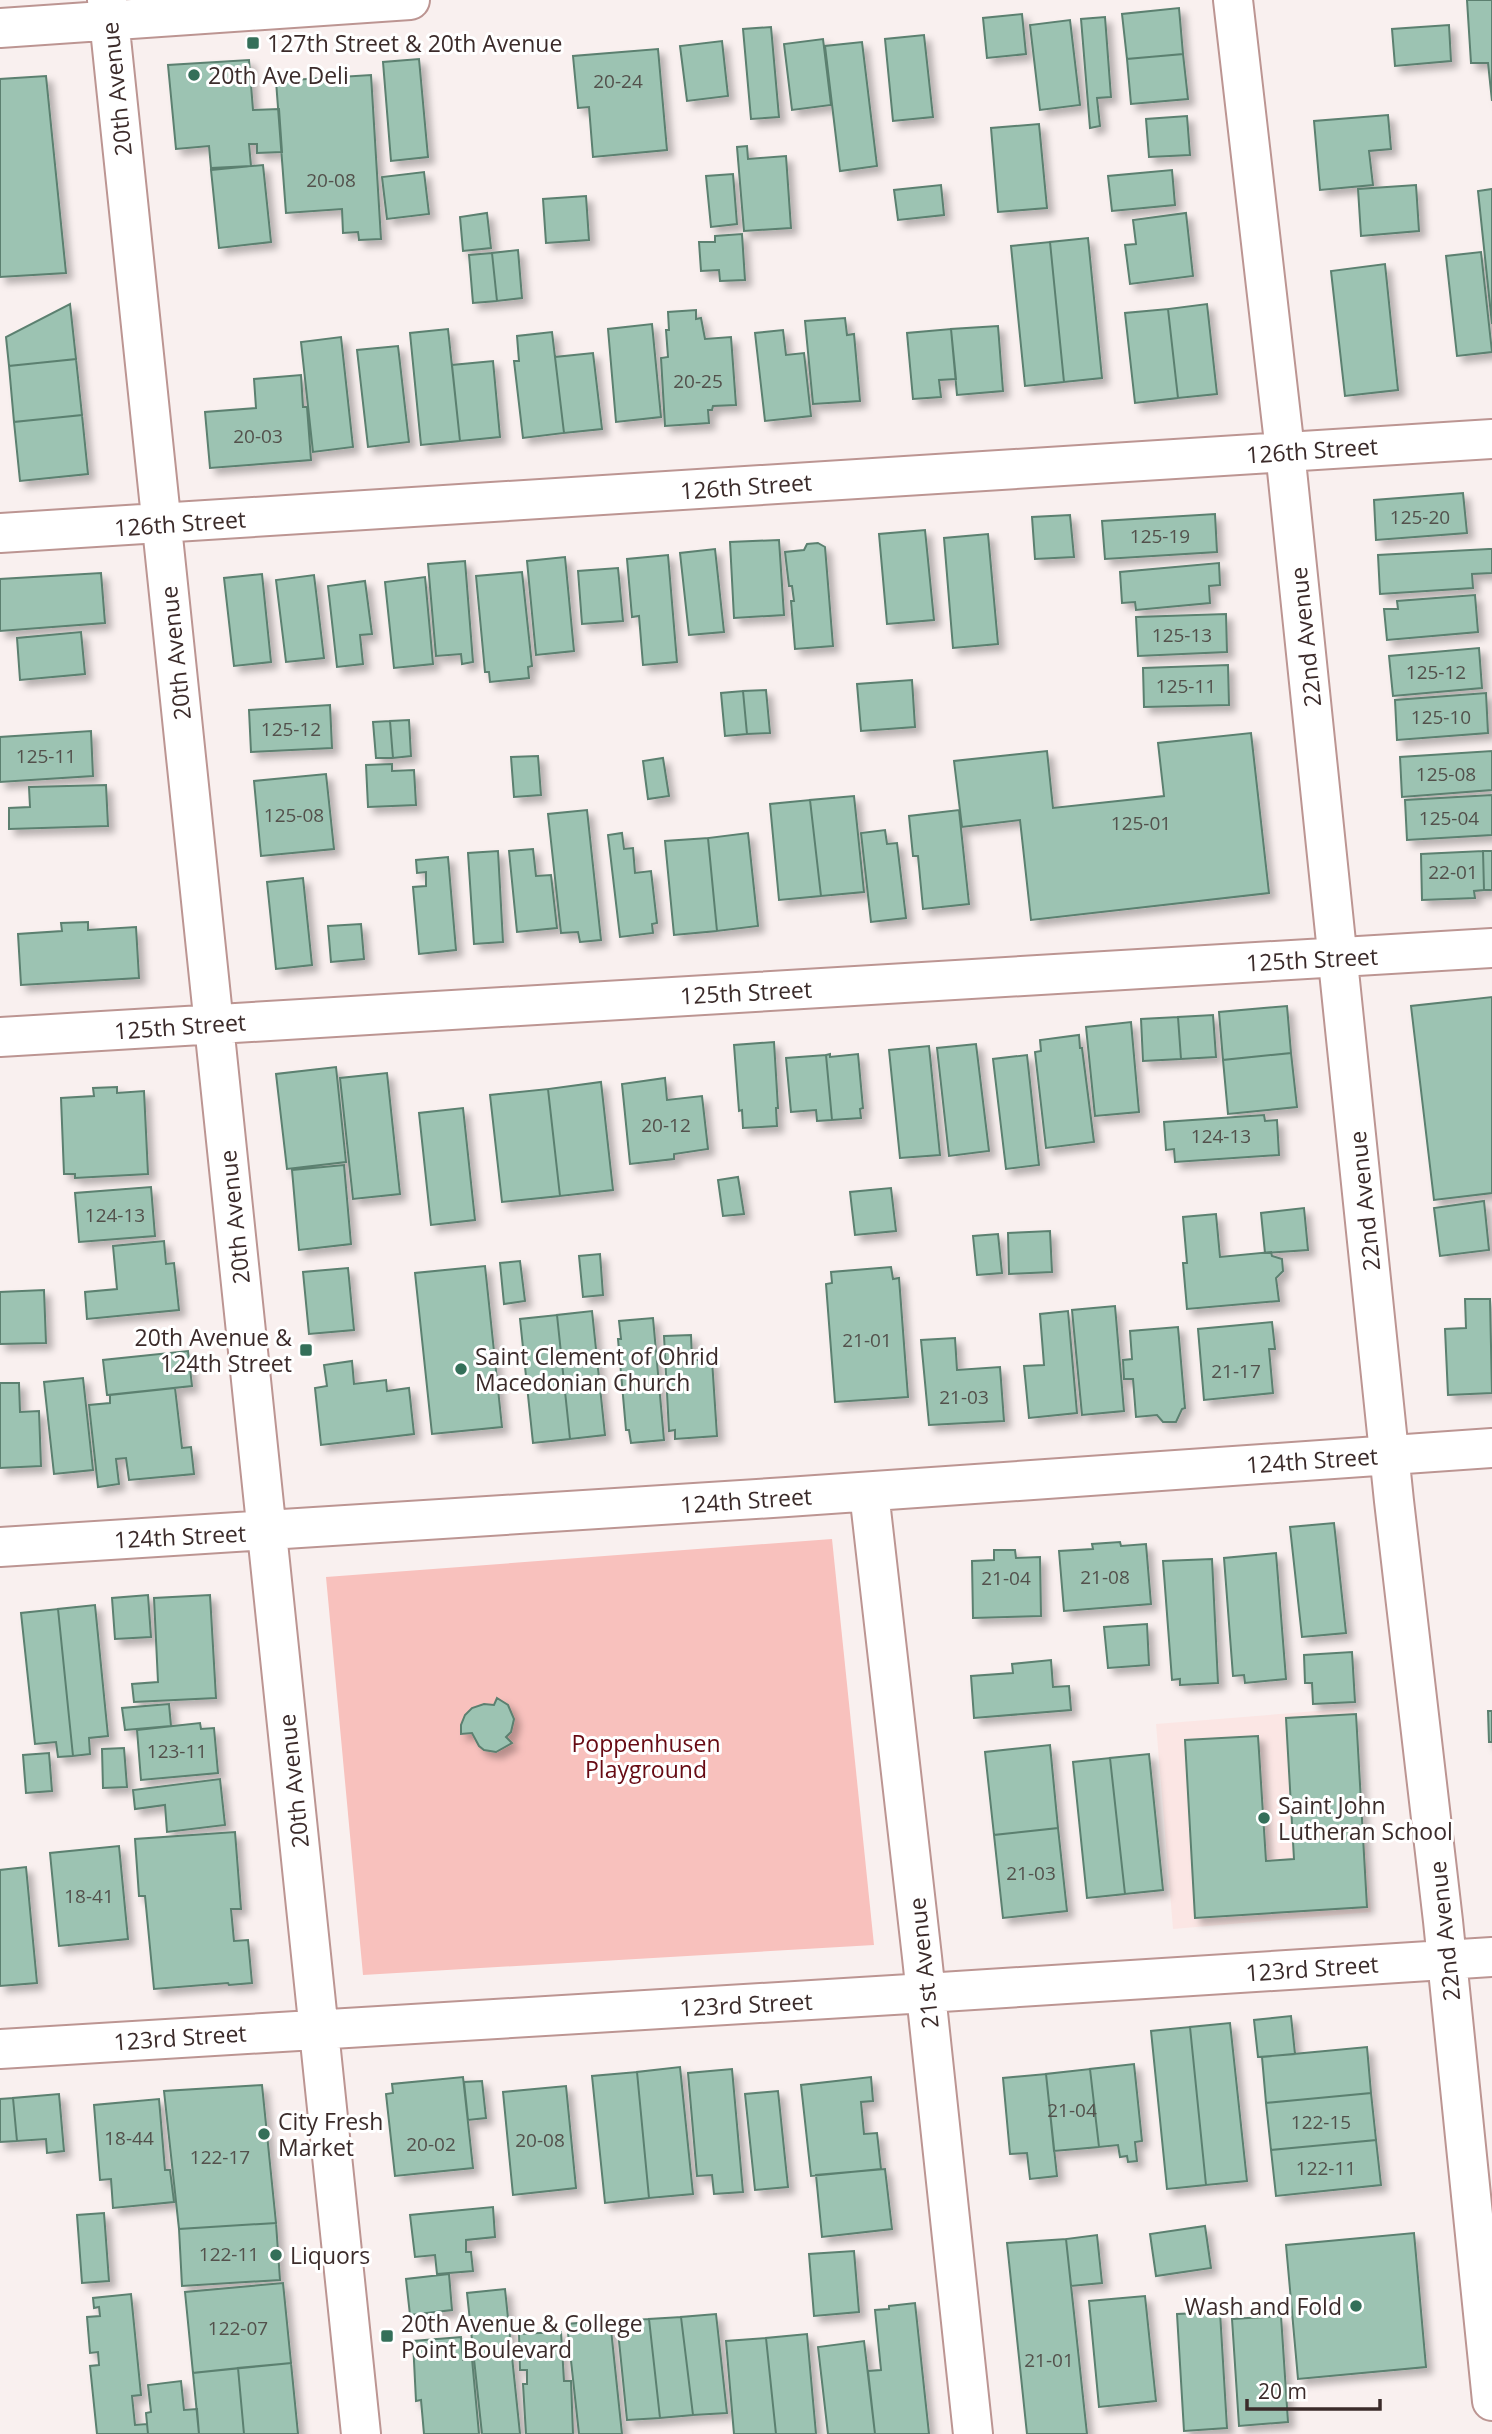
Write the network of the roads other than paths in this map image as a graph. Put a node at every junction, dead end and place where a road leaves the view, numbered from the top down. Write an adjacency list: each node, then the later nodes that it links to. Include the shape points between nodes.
1 (410, 0): 3 (street)
2 (1233, 0): 6 (street, 22nd Avenue)
3 (108, 10): 4 (street); 7 (street, 20th Avenue)
4 (0, 28)
5 (1492, 439): 6 (street, 126th Street)
6 (1286, 452): 7 (street, 126th Street); 10 (street, 22nd Avenue)
7 (162, 524): 8 (street, 126th Street); 11 (street, 20th Avenue)
8 (0, 533)
9 (1492, 948): 10 (street, 125th Street)
10 (1339, 957): 11 (street, 125th Street); 14 (street, 22nd Avenue)
11 (213, 1023): 12 (street, 125th Street); 16 (street, 20th Avenue)
12 (0, 1037)
13 (1492, 1448): 14 (street, 124th Street)
14 (1389, 1454): 15 (street, 124th Street); 19 (street, 22nd Avenue)
15 (869, 1492): 16 (street, 124th Street); 20 (street, 21st Avenue)
16 (267, 1531): 17 (street, 124th Street); 21 (street, 20th Avenue)
17 (0, 1547)
18 (1492, 1957): 19 (street, 123rd Street)
19 (1447, 1959): 20 (street, 123rd Street); 23 (street, 22nd Avenue)
20 (926, 1993): 21 (street, 123rd Street); 25 (street, 21st Avenue)
21 (318, 2029): 22 (street, 123rd Street); 24 (street, 20th Avenue)
22 (0, 2049)
23 (1492, 2402)
24 (361, 2434)
25 (973, 2434)

